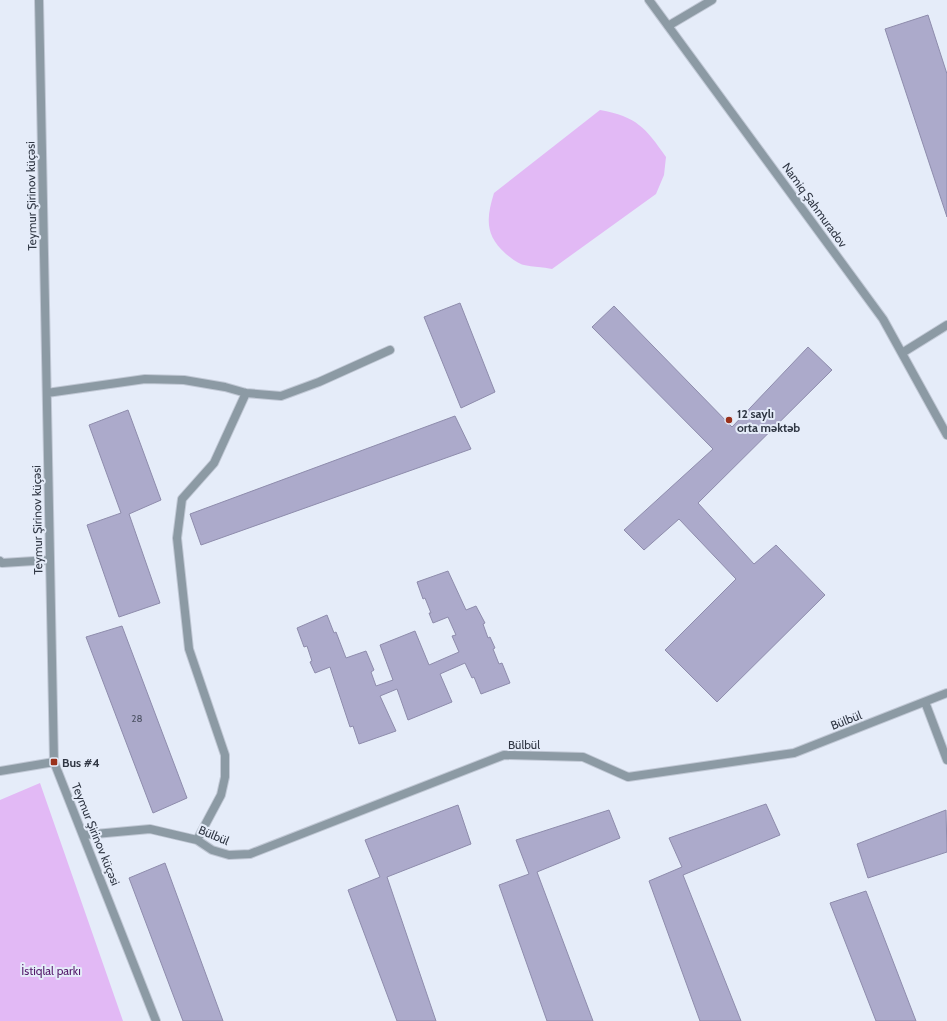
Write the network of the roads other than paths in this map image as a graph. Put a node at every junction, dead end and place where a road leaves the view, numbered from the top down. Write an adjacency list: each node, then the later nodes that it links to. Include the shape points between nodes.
1 (39, 0): 8 (street, Teymur Şirinov küçəsi)
2 (649, 0): 4 (street, Namiq Şahmuradov)
3 (712, 0): 4 (street)
4 (668, 26): 7 (street, Namiq Şahmuradov, via 884,319)
5 (947, 325): 7 (street)
6 (390, 350): 9 (street, via 281,396)
7 (902, 353): 10 (street, Namiq Şahmuradov)
8 (47, 393): 9 (street, via 145,379 184,380); 11 (street, Teymur Şirinov küçəsi)
9 (246, 393): 19 (street, via 214,463 182,499 177,538 189,649 226,755 222,795)
10 (947, 435)
11 (50, 560): 12 (street, via 2,563); 16 (street, Teymur Şirinov küçəsi)
12 (0, 561)
13 (947, 693): 14 (street, Bülbül)
14 (925, 702): 15 (street); 19 (street, Bülbül, via 794,752 628,777 583,757 504,755 250,854 229,855 212,850)
15 (947, 760)
16 (54, 762): 17 (street); 18 (street, Teymur Şirinov küçəsi)
17 (0, 771)
18 (84, 836): 19 (street, Bülbül, via 150,829); 20 (street, Teymur Şirinov küçəsi)
19 (197, 840)
20 (156, 1021)

